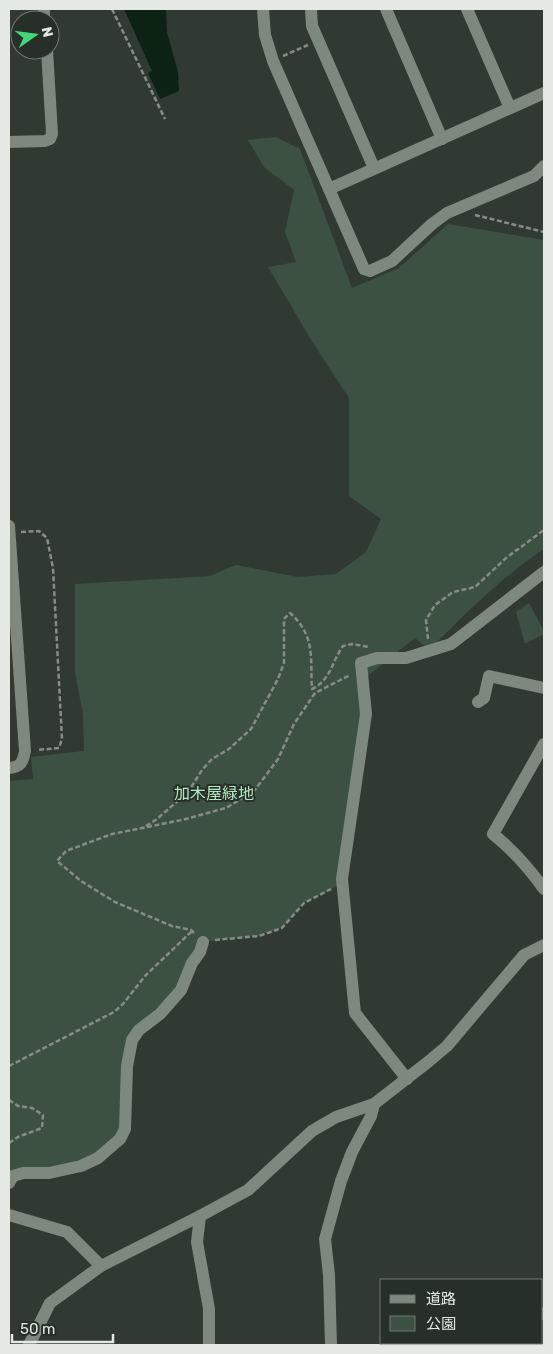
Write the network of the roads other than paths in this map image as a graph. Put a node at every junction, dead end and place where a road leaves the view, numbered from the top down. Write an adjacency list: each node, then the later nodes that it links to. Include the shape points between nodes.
1 (263, 9): 12 (street, via 265,35 273,61)
2 (311, 9): 11 (street, via 312,26)
3 (386, 9): 8 (street)
4 (467, 9): 7 (street)
5 (47, 60): 9 (street, via 52,134 45,141)
6 (544, 93): 7 (street)
7 (510, 108): 8 (street)
8 (442, 139): 11 (street)
9 (9, 142)
10 (544, 166): 12 (street, via 534,176 446,213 392,260 370,271 364,269)
11 (374, 168): 12 (street)
12 (330, 189)
13 (9, 526): 14 (street)
14 (9, 533): 19 (street, via 25,750 22,763)
15 (544, 572): 23 (street, via 451,644 406,658 377,658 361,663 366,714 342,884 355,1013)
16 (544, 688): 17 (street, via 489,676 484,698)
17 (478, 702)
18 (544, 744): 20 (street, via 493,834 509,847)
19 (9, 768)
20 (544, 889)
21 (202, 942): 25 (street, via 180,990 132,1040 127,1066 125,1130 120,1139 98,1158 81,1166 49,1173 23,1173 12,1176)
22 (544, 945): 23 (street, via 524,955 447,1046)
23 (407, 1079): 24 (street)
24 (374, 1104): 27 (street, via 336,1117 312,1131 248,1190); 31 (street, via 341,1181 325,1239)
25 (9, 1183)
26 (9, 1215): 28 (street, via 67,1232)
27 (200, 1216): 28 (street); 30 (street, via 197,1242 209,1309)
28 (101, 1266): 29 (street, via 50,1303)
29 (32, 1344)
30 (209, 1345)
31 (331, 1345)
32 (444, 1345): 33 (street)
33 (451, 1345)

